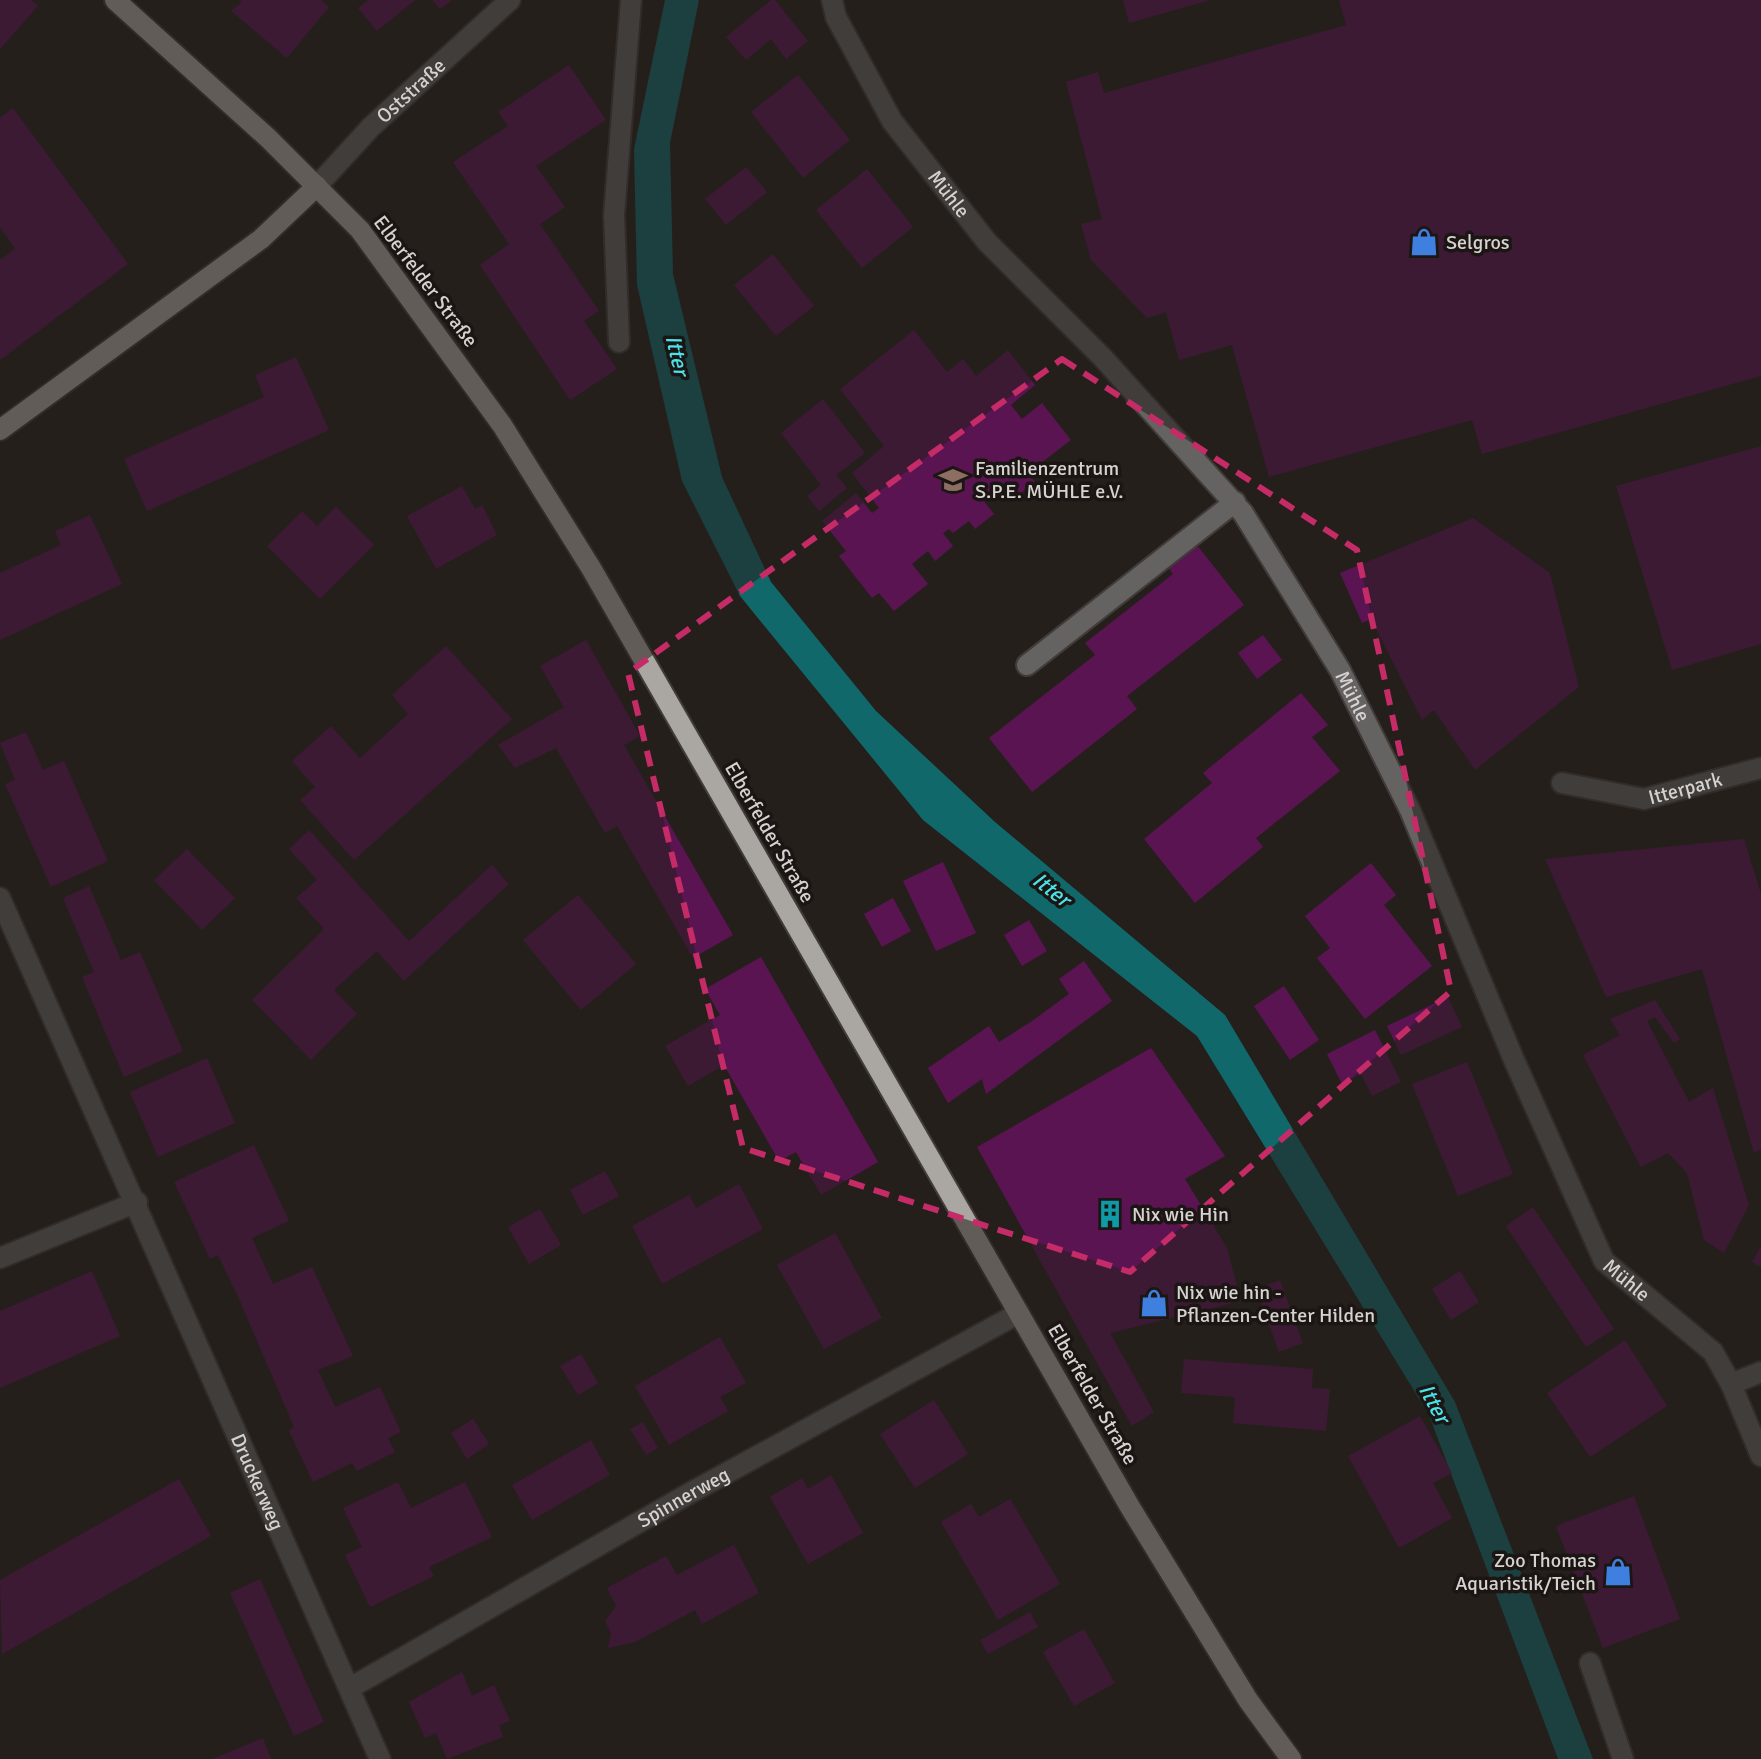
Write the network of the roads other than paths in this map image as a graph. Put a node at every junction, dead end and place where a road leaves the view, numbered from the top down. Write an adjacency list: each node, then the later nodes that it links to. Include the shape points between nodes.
1 (115, 0): 5 (main road, Elberfelder Straße)
2 (510, 0): 5 (street, Oststraße, via 371,127)
3 (631, 0): 6 (street, via 614,215)
4 (832, 0): 8 (street, Mühle, via 892,121 987,242)
5 (317, 186): 7 (main road, via 261,239); 15 (main road, Elberfelder Straße, via 377,251 510,438 591,568)
6 (619, 342)
7 (0, 430)
8 (1235, 502): 9 (street); 17 (street, Mühle, via 1340,670 1410,810 1604,1261 1713,1352)
9 (1027, 665)
10 (1761, 768): 11 (street, Itterpark, via 1644,799)
11 (1562, 783)
12 (1, 904): 13 (street, Druckerweg)
13 (137, 1202): 14 (street); 20 (street, Druckerweg)
14 (0, 1258)
15 (1019, 1313): 20 (street, Spinnerweg); 22 (main road, Elberfelder Straße, via 1130,1507 1248,1700)
16 (1761, 1372): 17 (street)
17 (1731, 1384): 18 (street, Mühle)
18 (1761, 1456)
19 (1590, 1663): 23 (street)
20 (350, 1688): 21 (street, Druckerweg)
21 (380, 1759)
22 (1291, 1759)
23 (1623, 1759)

